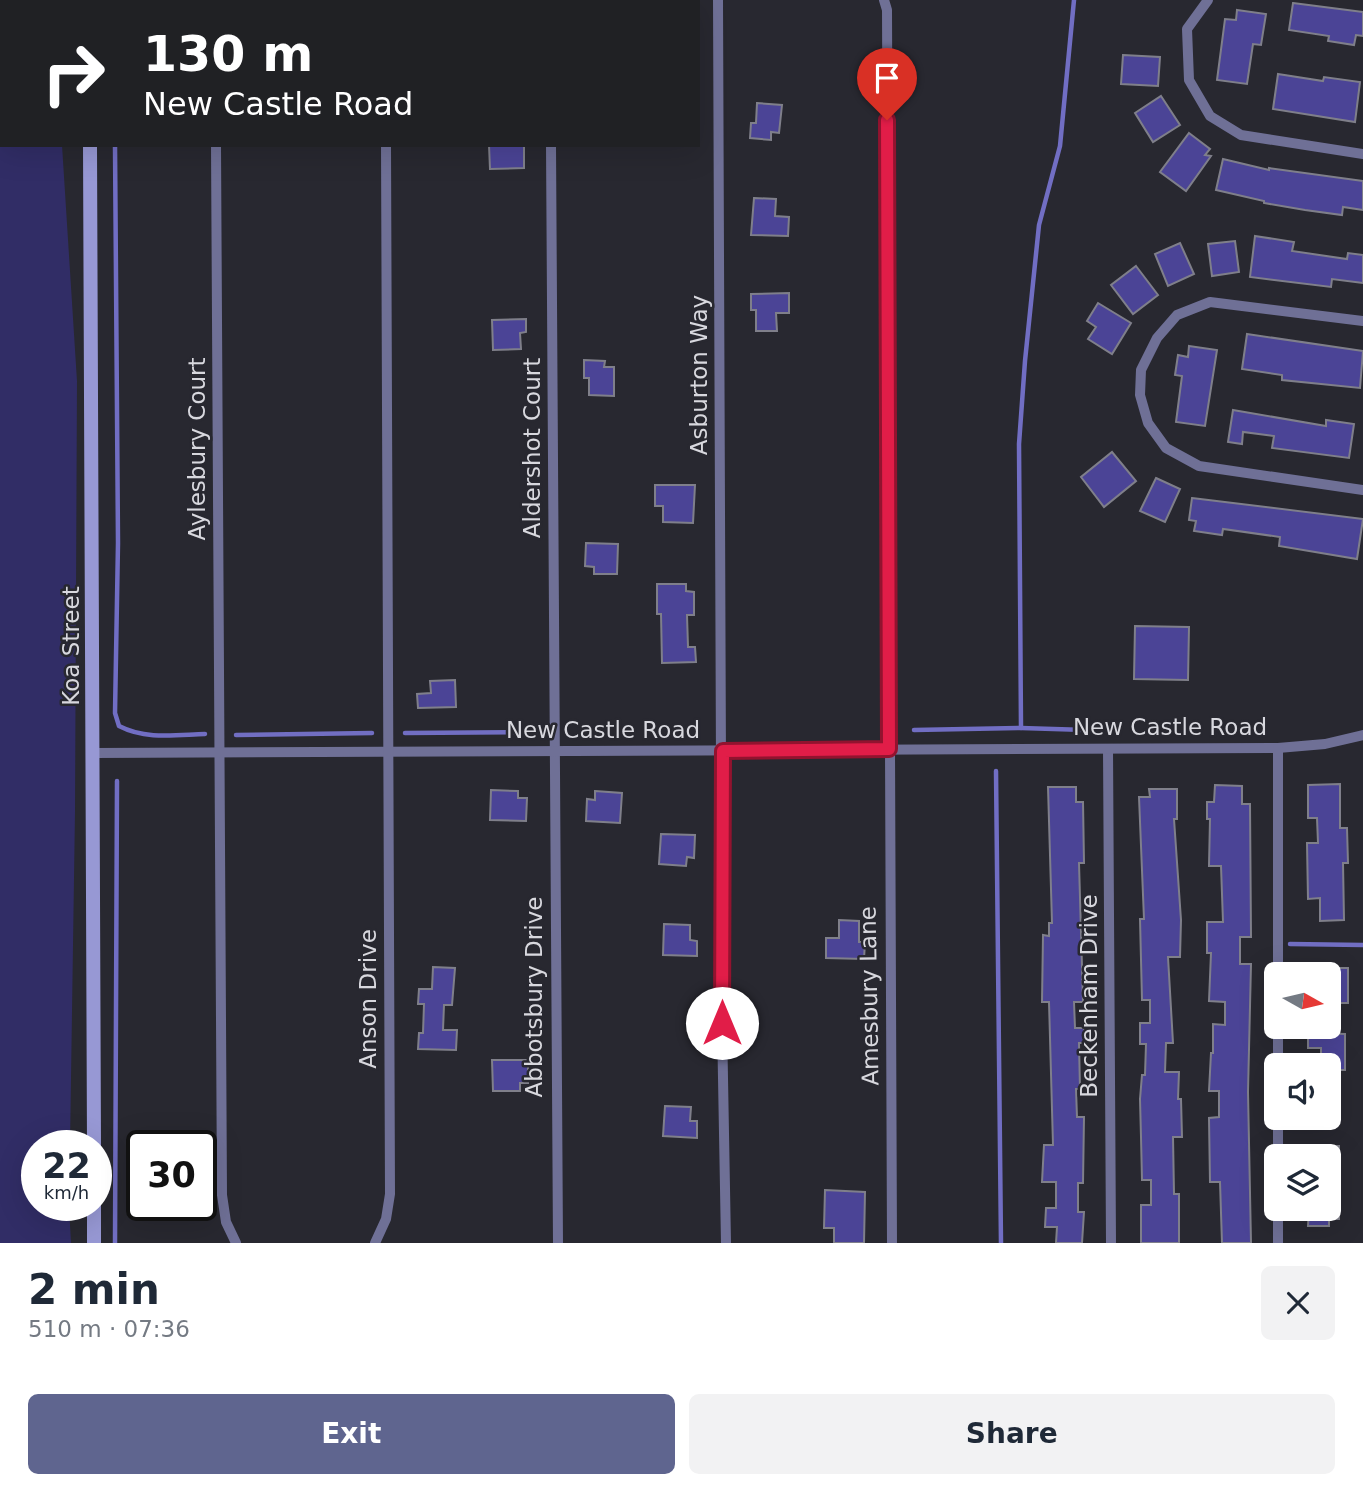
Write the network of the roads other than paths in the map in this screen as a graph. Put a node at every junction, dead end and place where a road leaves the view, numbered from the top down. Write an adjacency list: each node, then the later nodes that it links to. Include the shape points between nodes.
1 (718, 0): 17 (street, Asburton Way)
2 (884, 0): 13 (street)
3 (1208, 0): 8 (street, via 1187,29 1189,80 1210,116 1241,135)
4 (90, 147): 18 (main road, Koa Street)
5 (216, 147): 19 (street, Aylesbury Court)
6 (386, 147): 16 (street)
7 (551, 147): 15 (street, Aldershot Court)
8 (1363, 154)
9 (1363, 321): 10 (street, via 1210,302 1177,315 1157,338 1141,370 1140,396 1148,422 1167,448 1199,466)
10 (1363, 490)
11 (1363, 735): 12 (street, New Castle Road)
12 (1278, 748): 14 (street, New Castle Road); 20 (street)
13 (889, 749): 14 (street, New Castle Road); 17 (street, New Castle Road); 29 (street, Amesbury Lane)
14 (1108, 749): 30 (street, Beckenham Drive)
15 (555, 750): 16 (street, New Castle Road); 17 (street, New Castle Road); 27 (street, Abbotsbury Drive)
16 (388, 751): 19 (street, New Castle Road); 26 (street, Anson Drive, via 390,1194)
17 (723, 751): 28 (street)
18 (94, 753): 19 (street, New Castle Road); 21 (main road, Koa Street)
19 (220, 753): 25 (street, via 222,1195 226,1222)
20 (1278, 962)
21 (94, 1130)
22 (94, 1221): 24 (main road)
23 (1278, 1221): 31 (street)
24 (94, 1243)
25 (236, 1243)
26 (375, 1243)
27 (558, 1243)
28 (726, 1243)
29 (892, 1243)
30 (1111, 1243)
31 (1278, 1243)

